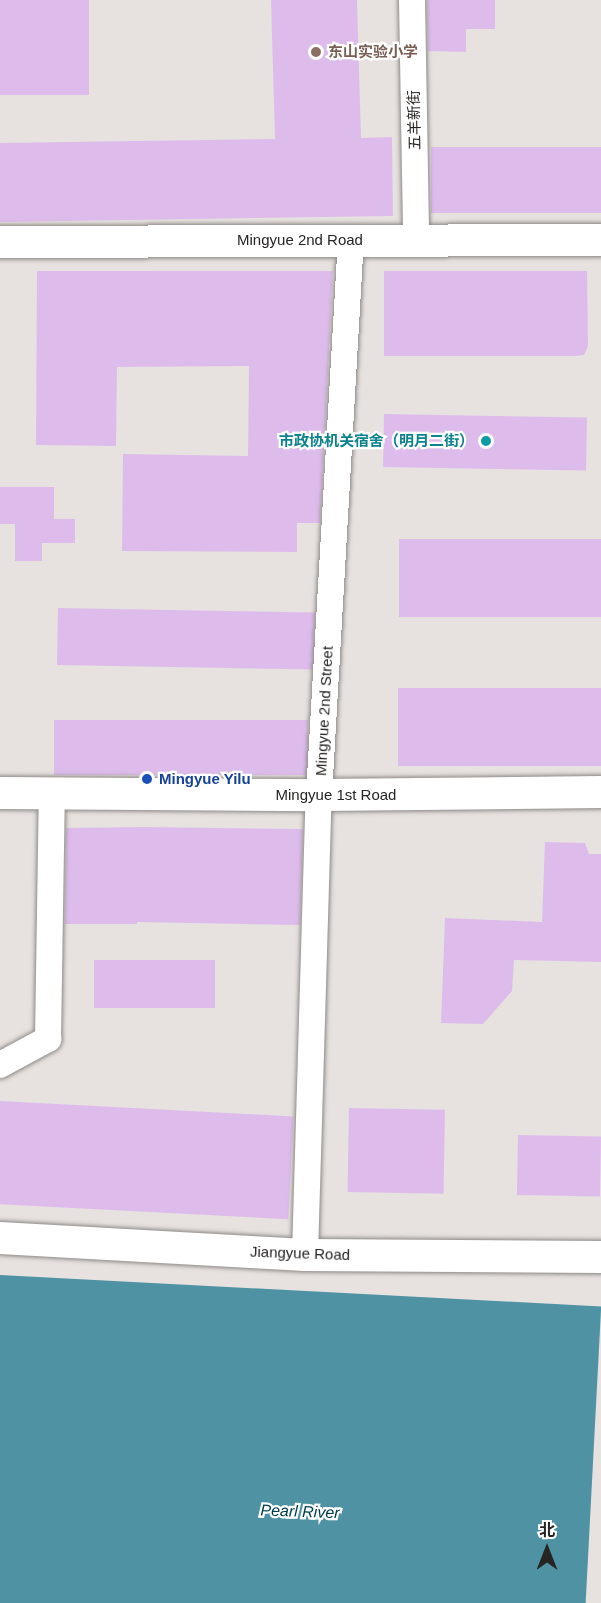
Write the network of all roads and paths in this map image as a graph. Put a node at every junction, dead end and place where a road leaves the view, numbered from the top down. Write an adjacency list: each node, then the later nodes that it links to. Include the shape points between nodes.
1 (412, 0): 3 (street, 五羊新街)
2 (351, 239): 3 (street, Mingyue 2nd Road); 5 (street, Mingyue 2nd Road); 9 (street, Mingyue 2nd Street)
3 (416, 240): 4 (street, Mingyue 2nd Road)
4 (601, 240)
5 (0, 242)
6 (601, 792): 9 (street, Mingyue 1st Road)
7 (0, 793): 8 (street, Mingyue 1st Road)
8 (52, 794): 9 (street, Mingyue 1st Road); 10 (street, via 48,1039)
9 (319, 795): 12 (street, Mingyue 2nd Street)
10 (0, 1065)
11 (0, 1238): 12 (street, Jiangyue Road)
12 (305, 1255): 13 (street, Jiangyue Road)
13 (601, 1257)

